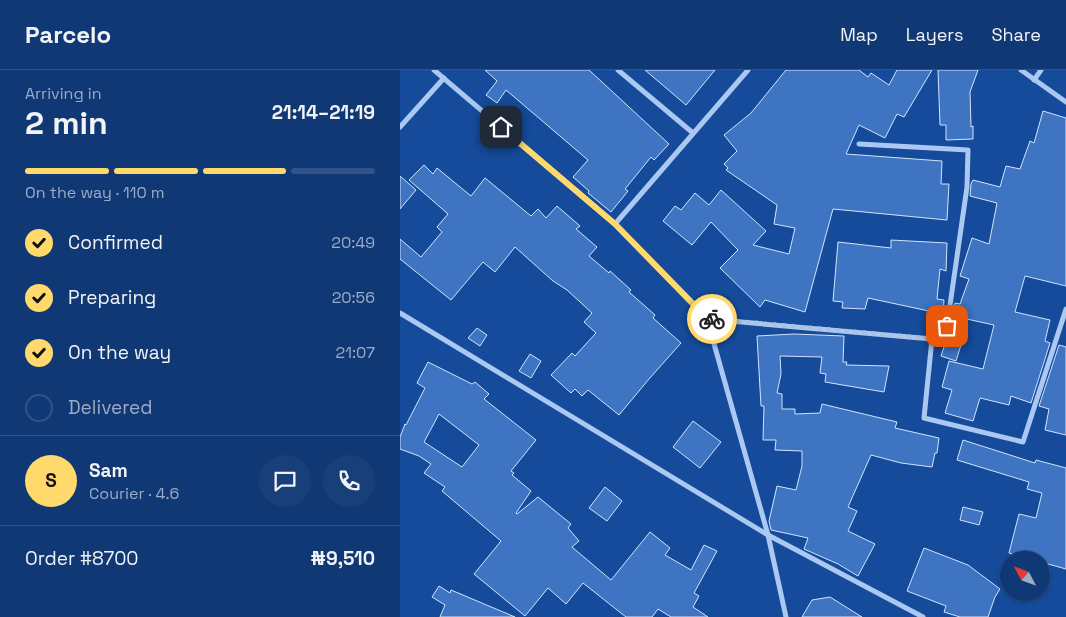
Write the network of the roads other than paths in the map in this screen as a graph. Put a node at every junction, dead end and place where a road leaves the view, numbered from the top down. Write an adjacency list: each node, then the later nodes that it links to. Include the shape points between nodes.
1 (434, 70): 6 (street)
2 (618, 70): 10 (street)
3 (748, 70): 10 (street)
4 (1020, 70): 7 (street)
5 (1041, 70): 7 (street)
6 (444, 78): 9 (street); 12 (street)
7 (1034, 80): 8 (street)
8 (1066, 102)
9 (400, 127)
10 (693, 133): 12 (street)
11 (859, 144): 16 (street, via 968,150 967,187 947,326 942,335)
12 (615, 224): 15 (street)
13 (1066, 309): 16 (street, via 1023,442 924,418)
14 (400, 313): 17 (street)
15 (707, 318): 16 (street); 17 (street)
16 (932, 339)
17 (768, 535): 18 (street); 19 (street)
18 (786, 617)
19 (923, 617)

